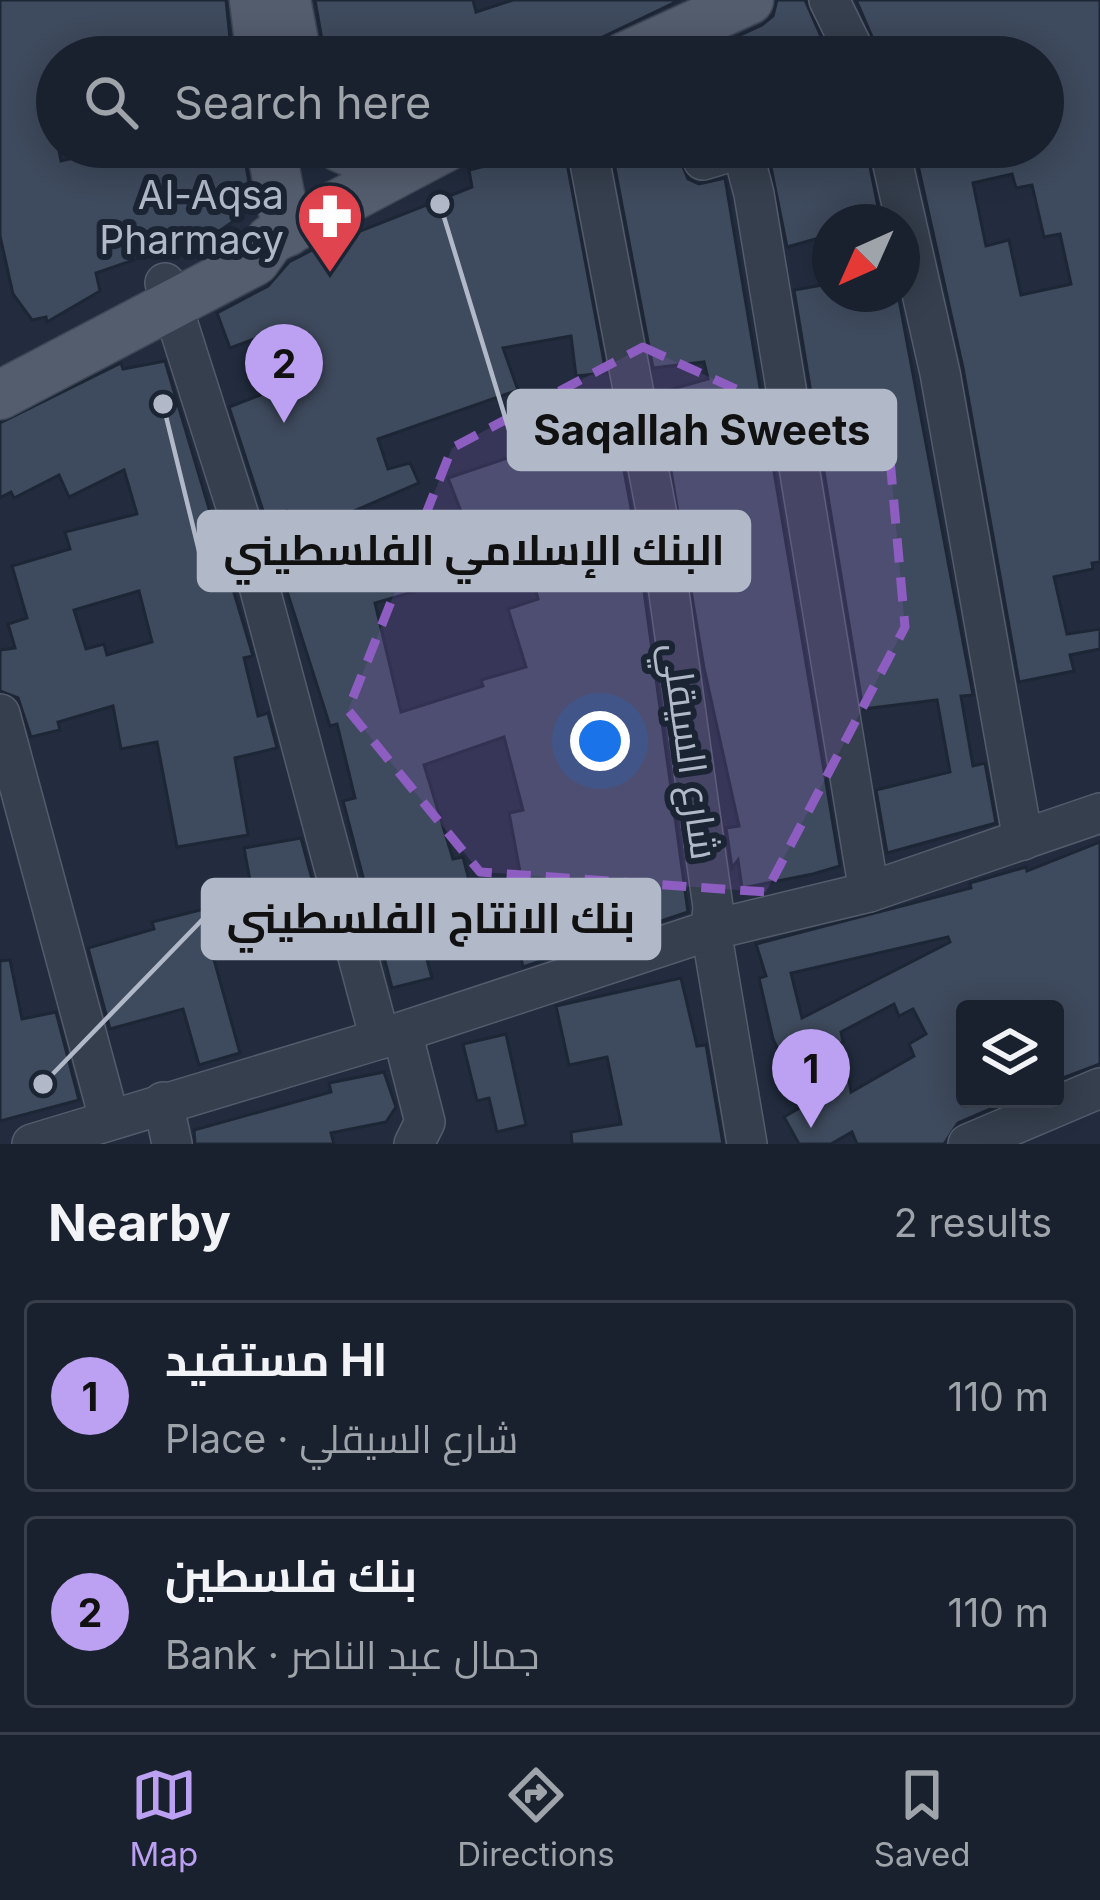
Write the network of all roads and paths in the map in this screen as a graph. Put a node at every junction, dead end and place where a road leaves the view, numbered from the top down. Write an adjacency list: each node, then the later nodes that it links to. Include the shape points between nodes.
1 (254, 0): 5 (main road)
2 (286, 0): 6 (main road)
3 (749, 0): 7 (main road)
4 (829, 0): 8 (street)
5 (258, 36)
6 (293, 36)
7 (674, 36)
8 (846, 36)
9 (273, 168): 14 (main road)
10 (406, 168): 14 (main road)
11 (591, 168): 23 (street, شارع السيقلي, via 661,536)
12 (747, 168): 22 (street)
13 (894, 168): 21 (street, via 940,373)
14 (278, 236): 15 (main road, via 245,238)
15 (169, 294): 16 (main road); 17 (main road); 24 (street)
16 (0, 373)
17 (0, 395)
18 (0, 714): 19 (street)
19 (11, 796): 27 (street)
20 (1100, 813): 21 (street)
21 (1023, 840): 22 (street)
22 (869, 892): 23 (street)
23 (711, 930): 24 (street); 32 (street, شارع السيقلي)
24 (391, 1036): 26 (street); 31 (street, via 424,1123)
25 (1100, 1088): 28 (street)
26 (163, 1102): 27 (street); 30 (street)
27 (109, 1118): 29 (street)
28 (994, 1139)
29 (32, 1144)
30 (172, 1144)
31 (414, 1144)
32 (747, 1144)

